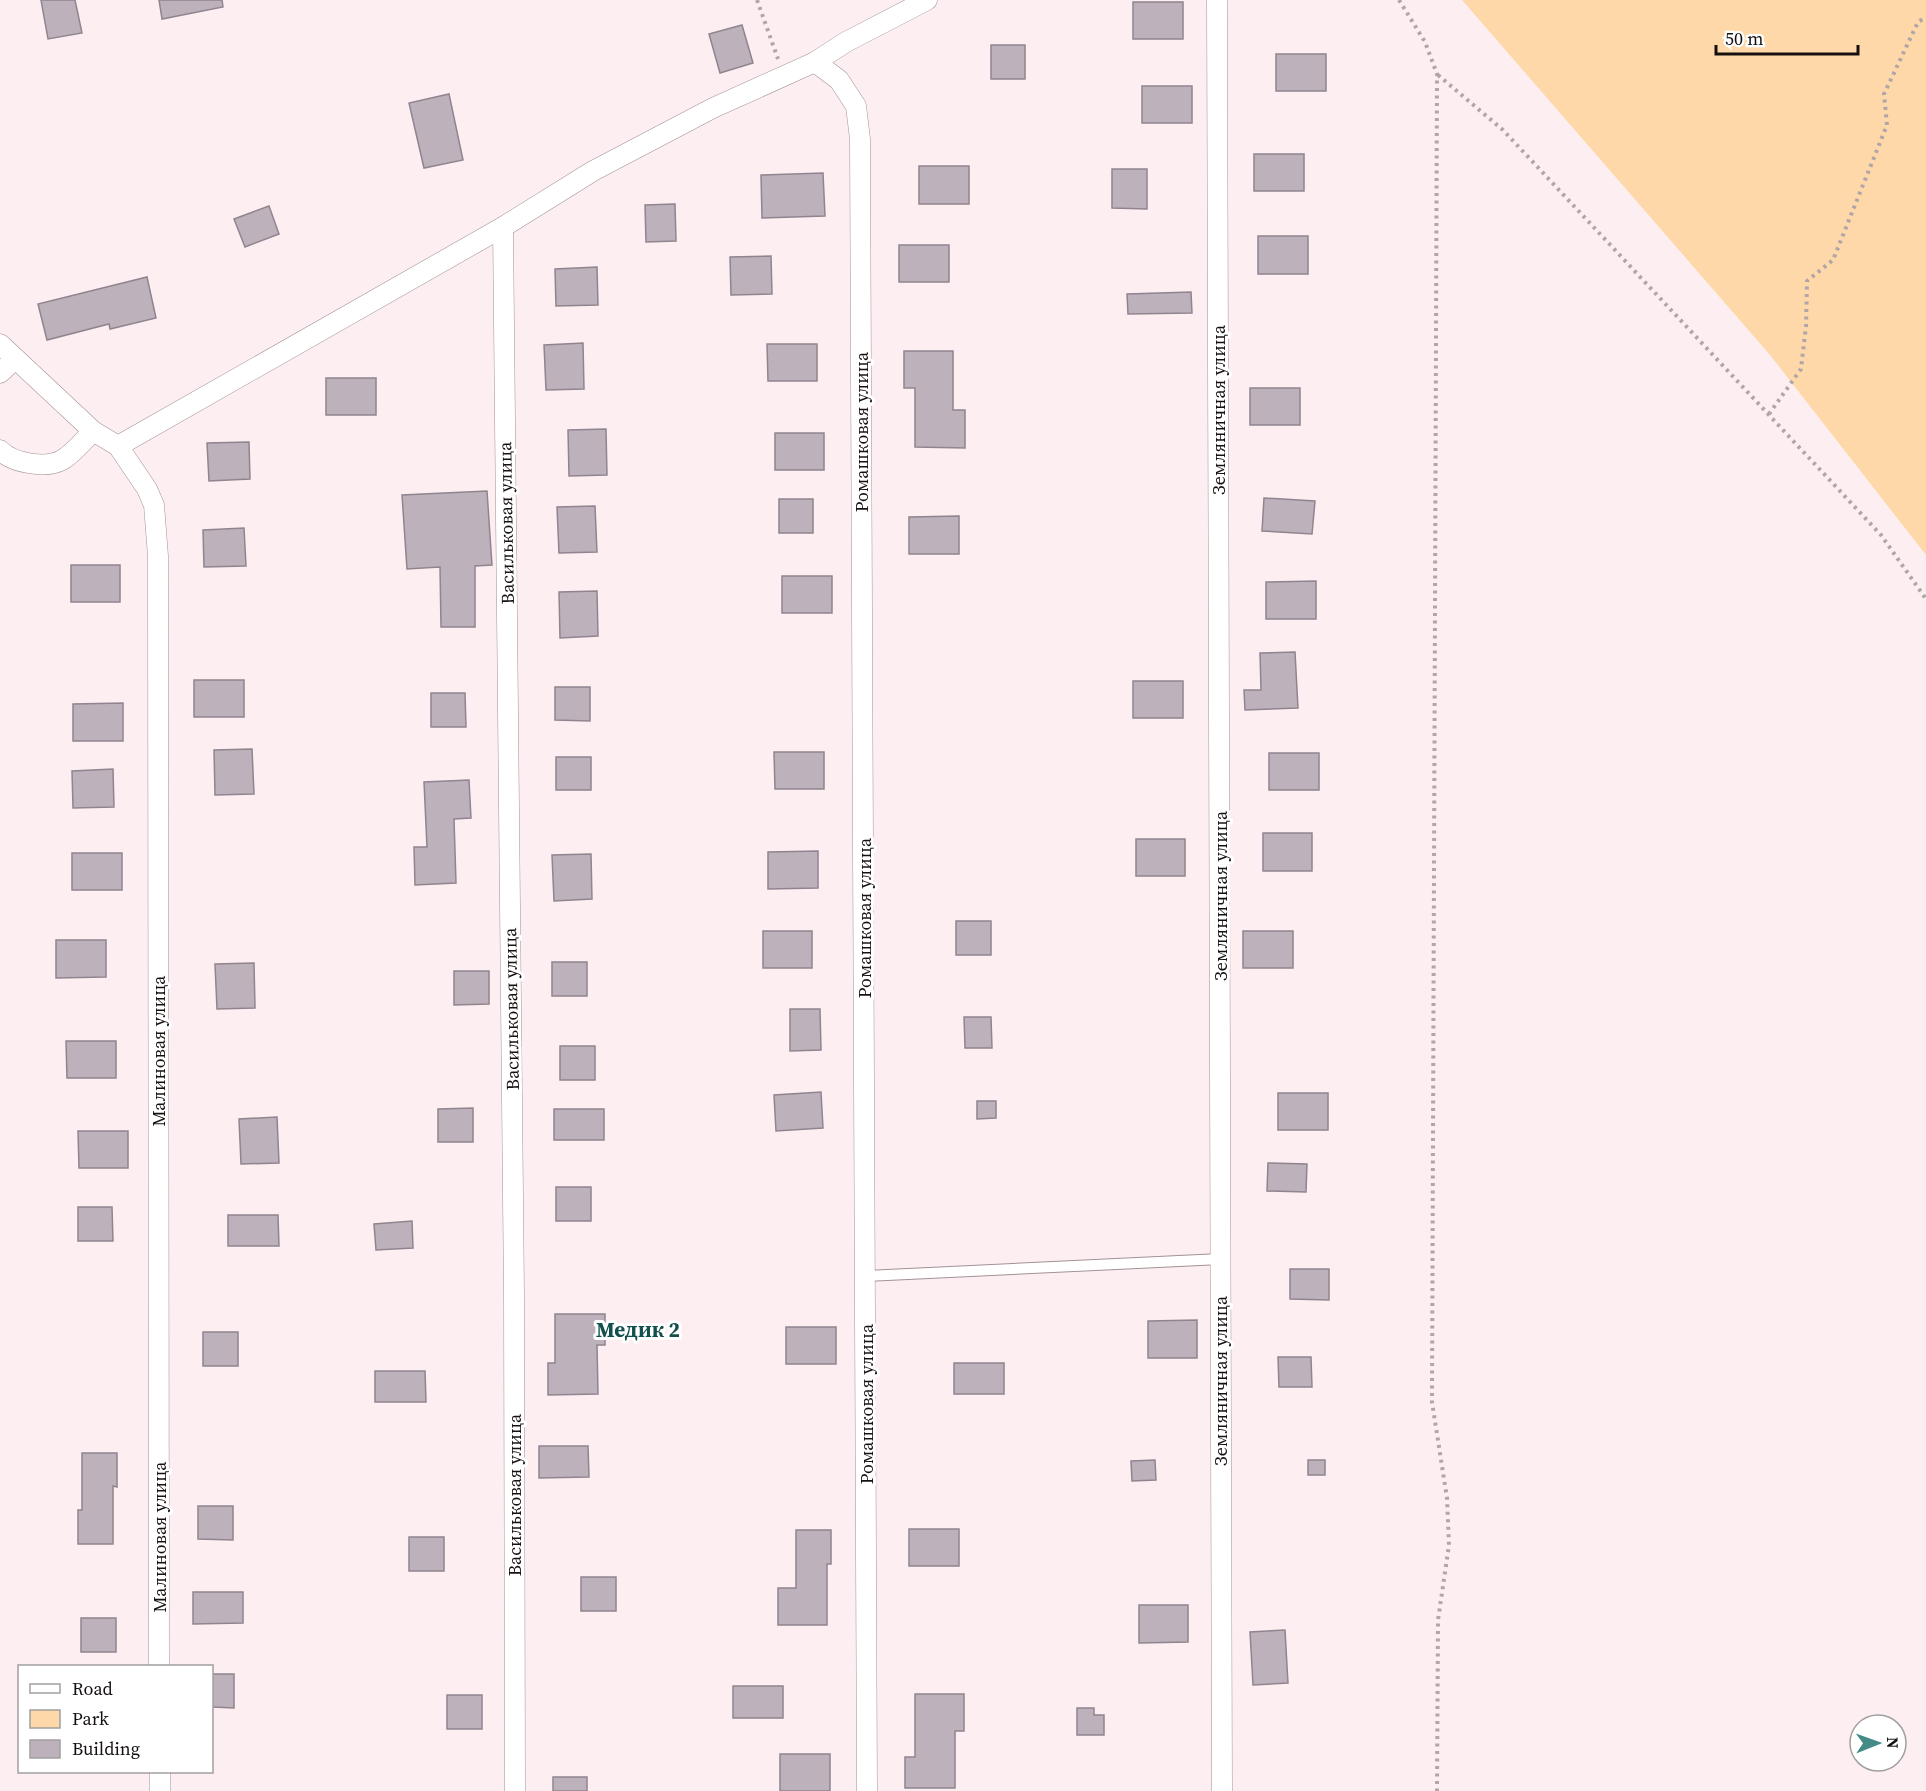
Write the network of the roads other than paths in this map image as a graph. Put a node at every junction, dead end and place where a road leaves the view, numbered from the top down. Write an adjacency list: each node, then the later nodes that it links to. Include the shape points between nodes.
1 (1217, 0): 11 (street, Земляничная улица)
2 (919, 2): 3 (street)
3 (815, 62): 4 (street, via 713,108 593,171); 12 (street, Ромашковая улица, via 839,80 856,106 860,139)
4 (503, 227): 9 (street); 16 (street, Васильковая улица)
5 (0, 344): 6 (street)
6 (15, 359): 7 (street); 8 (street)
7 (0, 373)
8 (93, 431): 9 (street); 10 (street, via 61,461 33,465)
9 (118, 446): 13 (street, Малиновая улица, via 154,505 158,556)
10 (0, 450)
11 (1221, 1259): 12 (lane); 18 (street, Земляничная улица)
12 (866, 1276): 17 (street, Ромашковая улица)
13 (159, 1665)
14 (160, 1773): 15 (street)
15 (160, 1791)
16 (515, 1791)
17 (867, 1791)
18 (1222, 1791)

